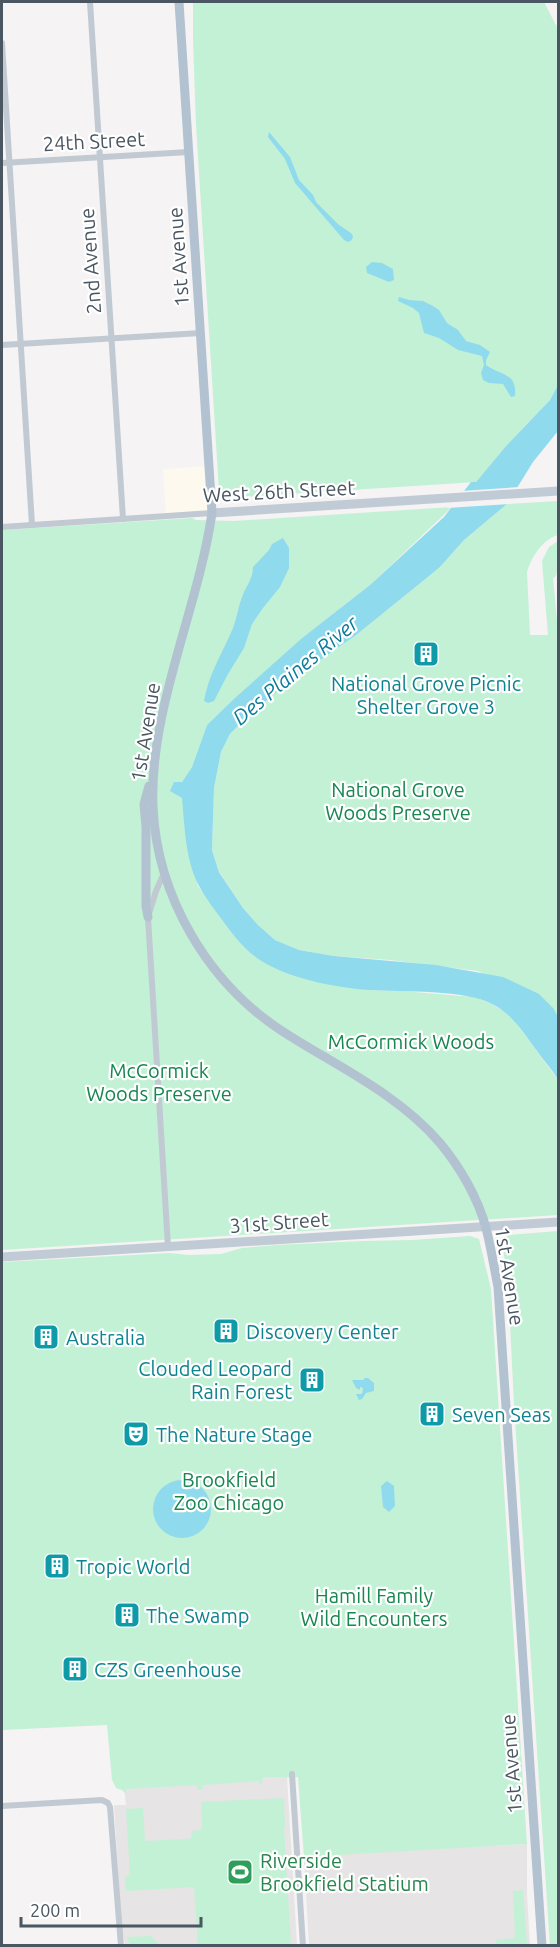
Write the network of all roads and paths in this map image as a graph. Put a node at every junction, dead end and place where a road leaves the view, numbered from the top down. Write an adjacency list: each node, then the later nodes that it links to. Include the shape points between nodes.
1 (90, 2): 5 (street, 2nd Avenue)
2 (179, 2): 4 (main road, 1st Avenue)
3 (2, 43): 6 (street)
4 (189, 152): 5 (street, 24th Street); 7 (main road, 1st Avenue)
5 (100, 158): 6 (street, 24th Street); 8 (street, 2nd Avenue)
6 (5, 163): 9 (street)
7 (201, 333): 8 (street); 12 (main road, 1st Avenue)
8 (112, 338): 9 (street); 13 (street, 2nd Avenue)
9 (20, 343): 10 (street); 14 (street)
10 (2, 345)
11 (558, 491): 12 (main road, West 26th Street)
12 (212, 513): 13 (street, West 26th Street); 16 (main road, 1st Avenue, via 162,718)
13 (123, 519): 14 (street, West 26th Street)
14 (32, 525): 15 (street, West 26th Street)
15 (2, 527)
16 (153, 772): 17 (main road, 1st Avenue, via 154,822); 18 (main road, via 144,804)
17 (164, 873): 18 (street); 20 (main road, 1st Avenue, via 186,927 225,982 274,1025 411,1114 440,1144 468,1185)
18 (148, 917): 21 (street)
19 (558, 1222): 20 (main road, 31st Street)
20 (486, 1226): 21 (main road, 31st Street); 27 (main road, 1st Avenue, via 498,1287)
21 (168, 1247): 22 (main road, 31st Street)
22 (2, 1257)
23 (292, 1774): 26 (street)
24 (2, 1806): 25 (street, via 102,1800 108,1803)
25 (121, 1946)
26 (303, 1946)
27 (542, 1946)

